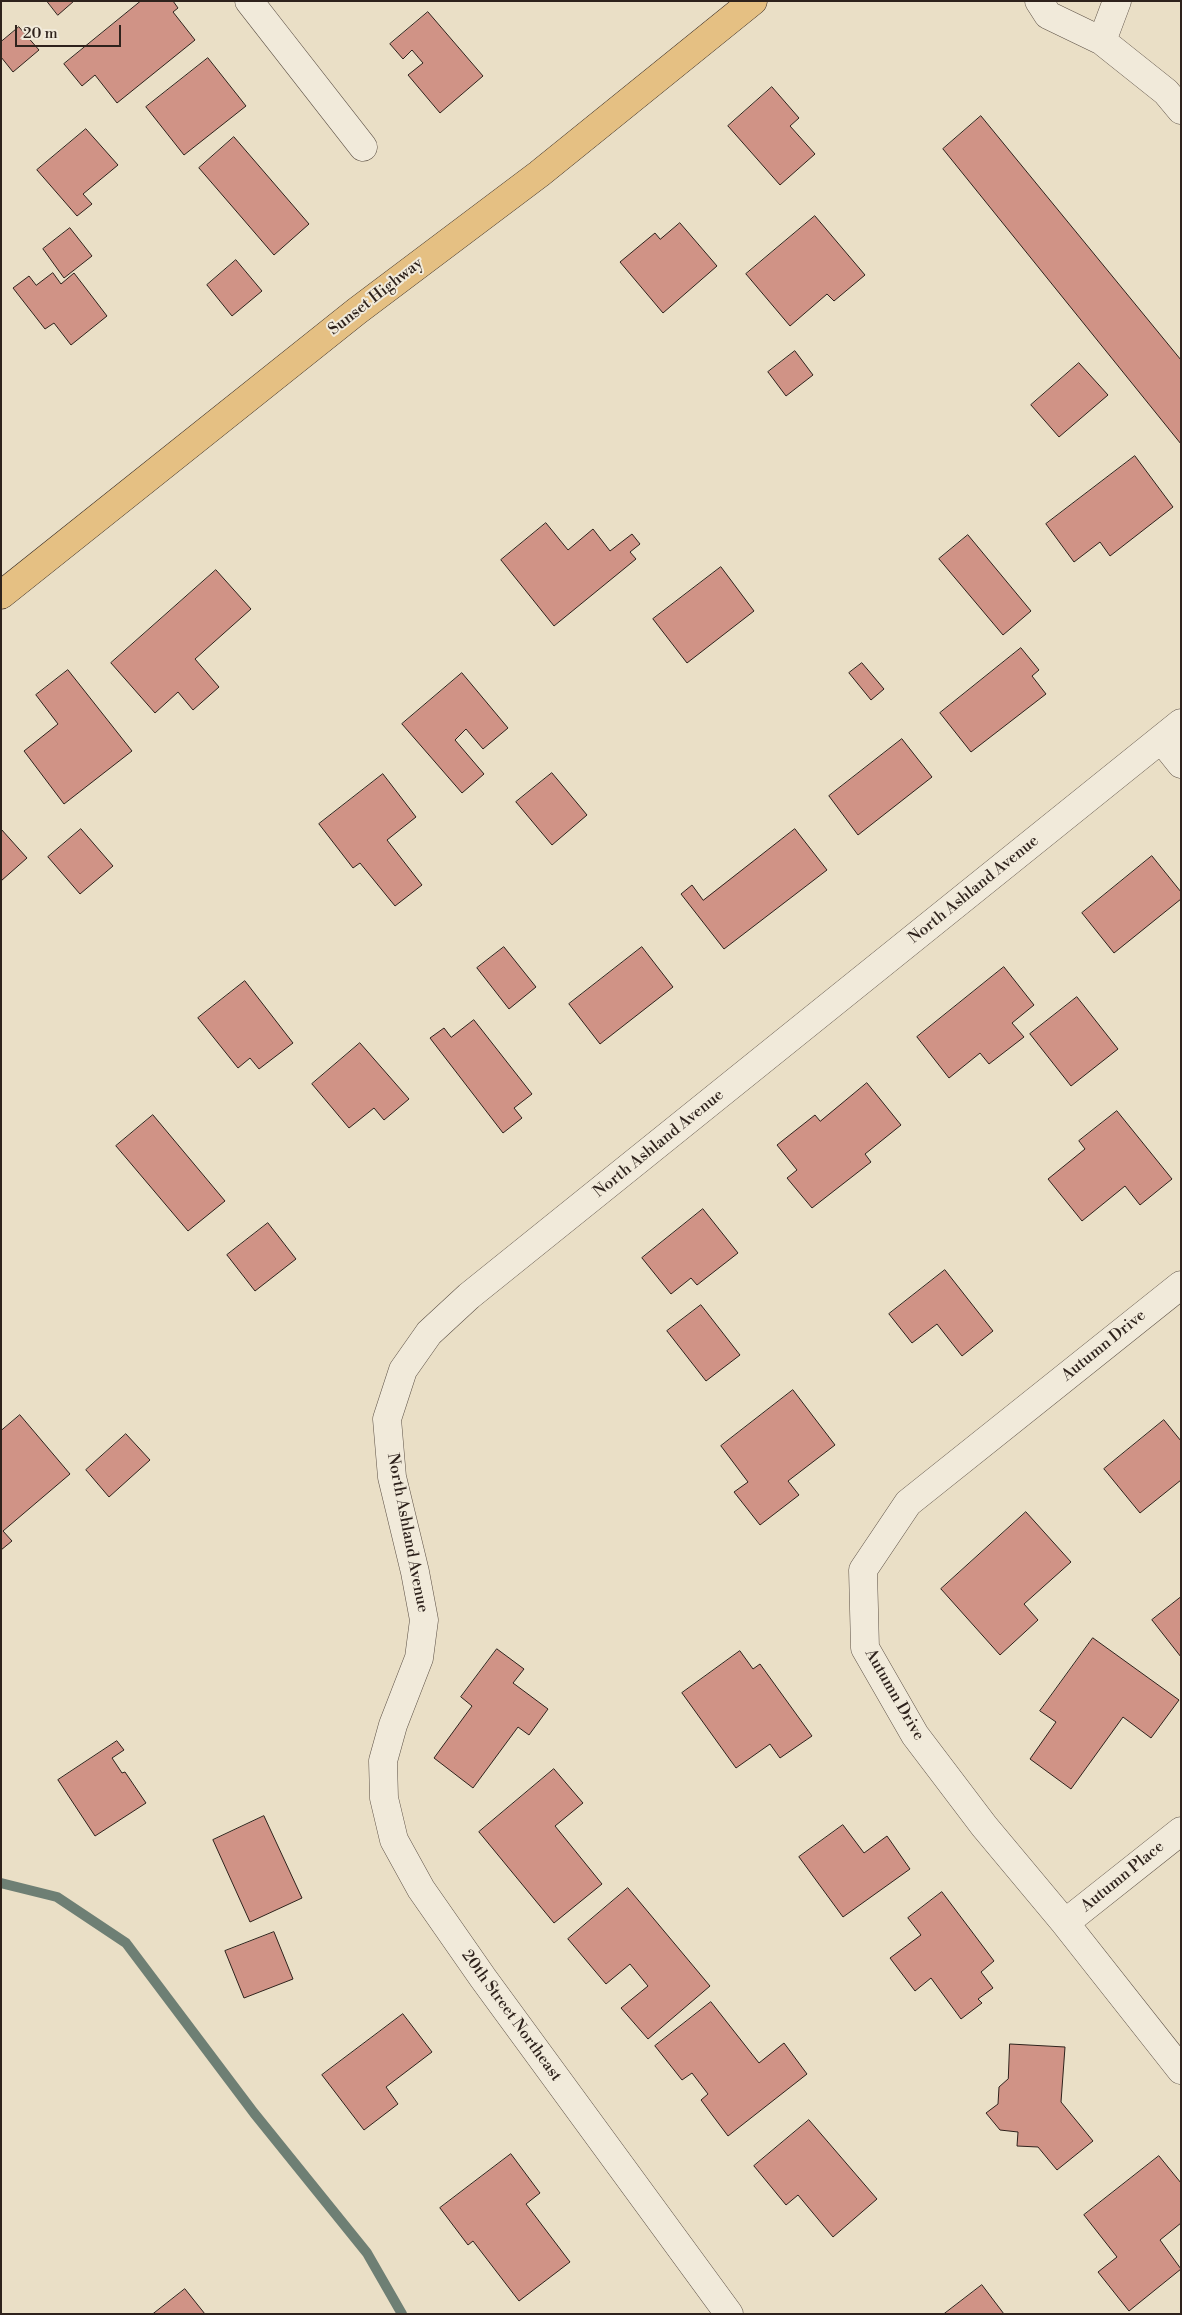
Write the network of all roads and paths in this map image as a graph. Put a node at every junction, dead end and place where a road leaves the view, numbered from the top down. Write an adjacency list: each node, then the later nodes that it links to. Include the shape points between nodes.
1 (250, 1): 7 (street)
2 (753, 1): 8 (highway, Sunset Highway, via 539,174 357,311)
3 (1039, 1): 5 (street, via 1048,15)
4 (1117, 1): 5 (street)
5 (1102, 40): 6 (street, via 1166,92)
6 (1181, 110)
7 (363, 147)
8 (1, 595)
9 (1171, 731): 10 (street); 12 (street, North Ashland Avenue, via 476,1291 429,1333 402,1370 387,1419 392,1477 424,1620 419,1658)
10 (1181, 764)
11 (1181, 1285): 14 (street, Autumn Drive, via 908,1503 863,1570 865,1648 887,1687 915,1735 984,1826)
12 (407, 1689): 16 (street, 20th Street Northeast, via 383,1761 384,1798 394,1840 421,1889 482,1978)
13 (1181, 1831): 14 (street, Autumn Place)
14 (1065, 1923): 15 (street, Autumn Drive)
15 (1181, 2070)
16 (729, 2314)

